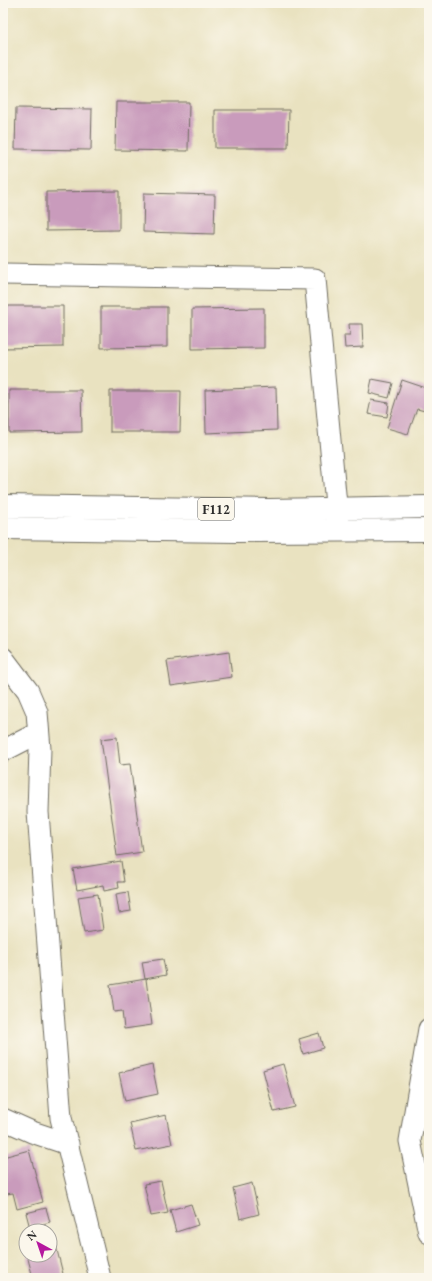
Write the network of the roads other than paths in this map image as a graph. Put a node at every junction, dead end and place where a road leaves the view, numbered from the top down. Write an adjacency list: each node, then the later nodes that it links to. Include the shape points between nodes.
1 (3, 274): 4 (street, via 315,279)
2 (3, 506): 4 (main road, F112)
3 (429, 507): 4 (main road, F112)
4 (336, 509): 6 (street)
5 (3, 528): 6 (main road, F112)
6 (338, 530): 7 (main road, F112)
7 (429, 530)
8 (3, 658): 9 (street, via 28,691 37,712)
9 (38, 732): 10 (street); 13 (street, via 38,812 61,1118)
10 (3, 751)
11 (429, 1030): 14 (street, via 410,1141)
12 (3, 1119): 13 (street)
13 (68, 1144): 15 (street)
14 (429, 1233)
15 (100, 1278)

